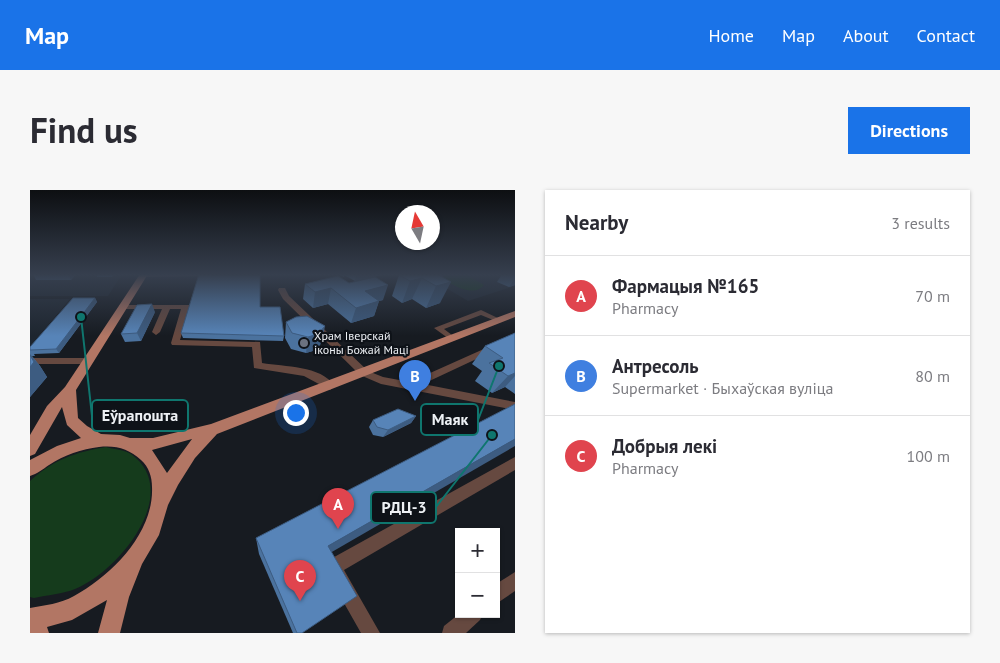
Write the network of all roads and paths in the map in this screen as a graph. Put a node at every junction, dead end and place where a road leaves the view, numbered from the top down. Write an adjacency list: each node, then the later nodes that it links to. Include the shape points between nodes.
1 (130, 295): 3 (main road)
2 (285, 295): 12 (street)
3 (122, 307): 4 (street); 11 (main road)
4 (167, 307): 7 (street); 14 (street, via 186,307 174,343 258,344 257,366 324,378)
5 (515, 314): 6 (main road)
6 (498, 320): 8 (main road); 8 (street, via 481,312 438,328)
7 (156, 332)
8 (452, 338): 12 (main road)
9 (515, 338): 13 (street)
10 (30, 361): 11 (street)
11 (88, 361): 15 (main road)
12 (364, 372): 13 (street, via 381,380); 14 (main road)
13 (412, 385): 16 (street)
14 (330, 386): 17 (main road)
15 (70, 390): 18 (main road, via 70,418 77,428); 20 (main road, via 52,410)
16 (515, 406)
17 (212, 430): 19 (main road, via 153,444); 23 (main road, via 198,441 179,465)
18 (98, 440): 19 (main road); 22 (main road, via 69,447)
19 (132, 444): 23 (main road, via 150,457 160,477)
20 (30, 449)
21 (515, 463): 32 (street, via 334,567)
22 (30, 468)
23 (161, 504): 24 (main road, via 153,529)
24 (136, 556): 28 (main road, via 104,589 64,612); 31 (main road, via 118,597)
25 (515, 580): 26 (street)
26 (500, 593)
27 (469, 618): 33 (street)
28 (30, 619)
29 (30, 627): 30 (main road)
30 (38, 633)
31 (109, 633)
32 (371, 633)
33 (451, 633)

